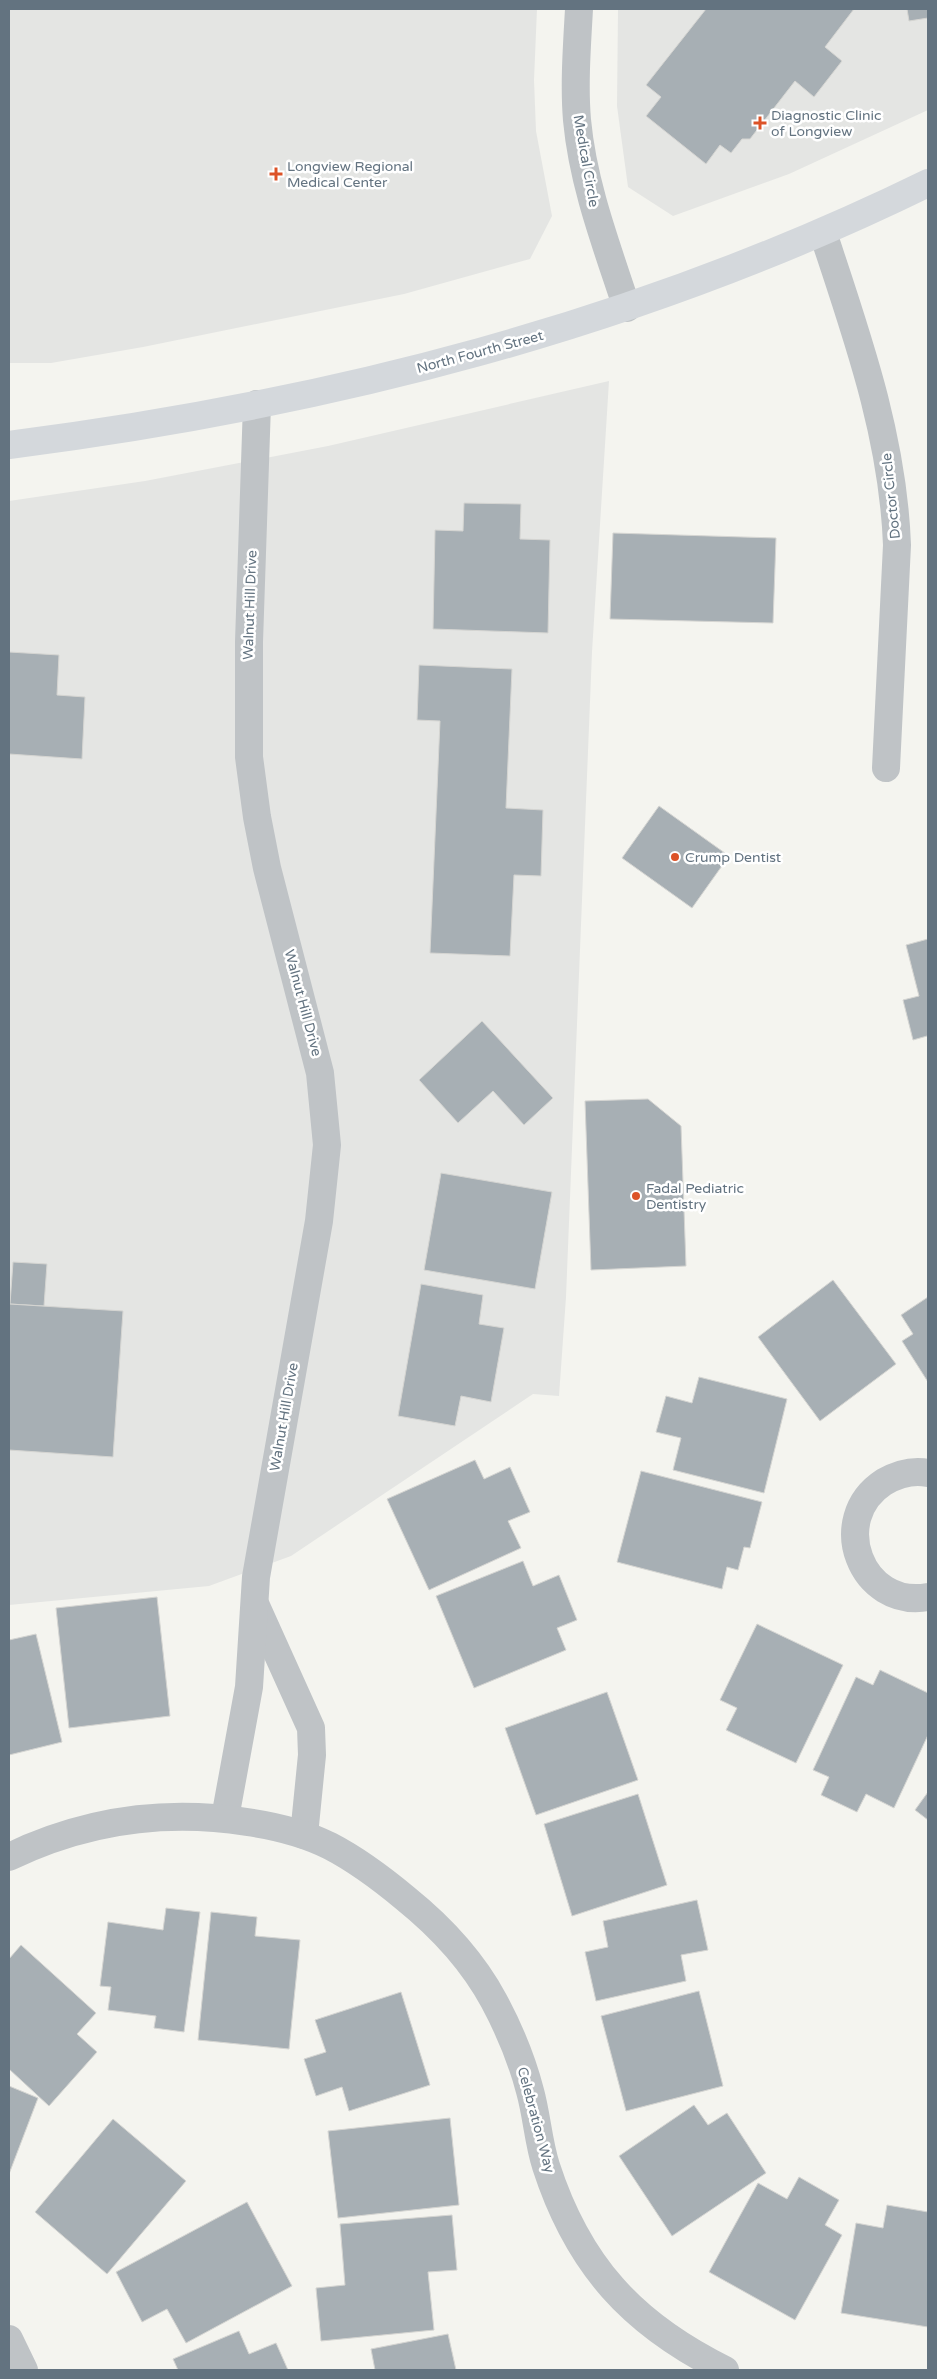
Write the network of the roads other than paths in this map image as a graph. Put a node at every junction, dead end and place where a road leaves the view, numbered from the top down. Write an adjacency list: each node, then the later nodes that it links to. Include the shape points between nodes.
1 (579, 9): 4 (street, Medical Circle, via 577,118 580,140 593,205)
2 (928, 183): 3 (main road, North Fourth Street)
3 (822, 233): 4 (main road, North Fourth Street); 7 (street, Doctor Circle, via 874,392 895,509)
4 (627, 308): 5 (main road, North Fourth Street, via 372,381)
5 (257, 404): 6 (main road, North Fourth Street, via 146,426); 10 (street, Walnut Hill Drive, via 249,642 249,757 267,868 318,1059 327,1145 319,1221)
6 (9, 445)
7 (886, 768)
8 (928, 1474): 9 (street, via 896,1475 875,1489 860,1508 854,1533 858,1558 872,1579 891,1593 915,1599)
9 (928, 1597)
10 (253, 1600): 11 (street, Walnut Hill Drive, via 249,1687); 12 (street, via 311,1728 312,1755)
11 (225, 1818): 12 (street, Celebration Way); 13 (street, Celebration Way, via 165,1816 121,1820 49,1840)
12 (304, 1835): 16 (street, Celebration Way, via 328,1845 385,1881 444,1932 473,1966 494,2001 515,2048 530,2091 546,2164 564,2211 586,2254 617,2295 636,2312 682,2346)
13 (9, 1857)
14 (9, 2339): 15 (street)
15 (24, 2370)
16 (725, 2370)

